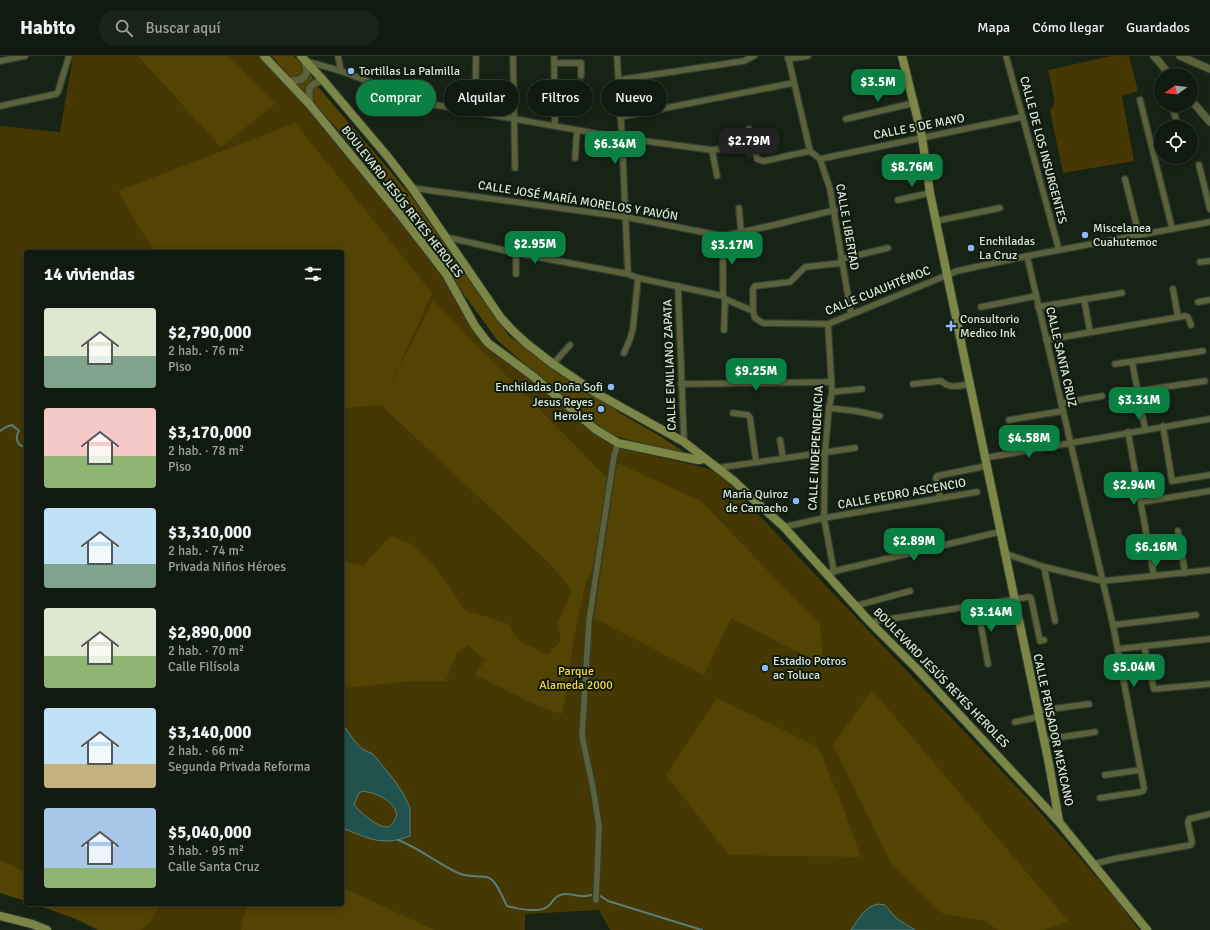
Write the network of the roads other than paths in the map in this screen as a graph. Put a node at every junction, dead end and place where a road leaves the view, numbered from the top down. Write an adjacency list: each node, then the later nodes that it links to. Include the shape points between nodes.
1 (25, 56): 17 (street)
2 (69, 56): 31 (street, via 55,95)
3 (264, 56): 26 (main road, BOULEVARD JESÚS REYES HEROLES)
4 (338, 56): 21 (street)
5 (476, 56): 24 (street)
6 (514, 56): 37 (street)
7 (554, 56): 18 (street)
8 (617, 56): 25 (street)
9 (754, 56): 25 (street, via 744,60)
10 (808, 56): 15 (street)
11 (902, 56): 29 (main road, CALLE PENSADOR MEXICANO)
12 (1006, 56): 36 (street, CALLE DE LOS INSURGENTES)
13 (1154, 56): 19 (street)
14 (1180, 56): 20 (street)
15 (788, 58): 27 (street)
16 (303, 59): 21 (street); 23 (main road, BOULEVARD JESÚS REYES HEROLES); 26 (street, via 306,74 297,81)
17 (0, 60)
18 (554, 63): 22 (street, via 581,63); 40 (street)
19 (1164, 68)
20 (1210, 69)
21 (341, 71): 32 (street, via 422,102)
22 (581, 76)
23 (323, 80): 30 (street, via 315,82 310,87); 54 (main road, BOULEVARD JESÚS REYES HEROLES)
24 (476, 80)
25 (618, 80)
26 (288, 81): 30 (main road, BOULEVARD JESÚS REYES HEROLES)
27 (793, 83): 35 (street); 47 (street)
28 (1140, 100): 64 (street)
29 (914, 102): 38 (street); 44 (main road, CALLE PENSADOR MEXICANO)
30 (310, 105): 125 (main road, BOULEVARD JESÚS REYES HEROLES, via 446,274 484,339 595,429)
31 (0, 106)
32 (444, 106)
33 (1198, 108): 39 (street)
34 (497, 116): 37 (street)
35 (620, 117): 43 (street)
36 (1022, 117): 44 (street, CALLE 5 DE MAYO); 70 (street, CALLE DE LOS INSURGENTES)
37 (514, 119): 40 (street); 51 (street)
38 (846, 119)
39 (1210, 122)
40 (555, 126): 42 (street)
41 (749, 129): 45 (street)
42 (577, 130): 43 (street); 48 (street)
43 (622, 138): 46 (street); 61 (street)
44 (922, 138): 49 (street, CALLE 5 DE MAYO); 55 (main road, CALLE PENSADOR MEXICANO)
45 (753, 146): 46 (street); 47 (street, via 759,161)
46 (712, 150): 52 (street)
47 (810, 151): 49 (street)
48 (575, 158)
49 (820, 159): 60 (street, CALLE LIBERTAD)
50 (1199, 165): 59 (street)
51 (515, 168)
52 (717, 176)
53 (1125, 179): 66 (street)
54 (412, 188): 61 (street, CALLE JOSÉ MARÍA MORELOS Y PAVÓN); 68 (main road, BOULEVARD JESÚS REYES HEROLES)
55 (930, 192): 56 (street); 62 (main road, CALLE PENSADOR MEXICANO)
56 (898, 200)
57 (739, 208): 65 (street)
58 (1000, 208): 62 (street)
59 (1210, 209)
60 (835, 210): 65 (street, CALLE JOSÉ MARÍA MORELOS Y PAVÓN); 73 (street, CALLE LIBERTAD)
61 (626, 217): 67 (street, CALLE JOSÉ MARÍA MORELOS Y PAVÓN); 77 (street)
62 (936, 221): 78 (main road, CALLE PENSADOR MEXICANO)
63 (1210, 222): 64 (street, CALLE CUAUHTÉMOC)
64 (1172, 228): 66 (street, CALLE CUAUHTÉMOC)
65 (741, 232): 67 (street, CALLE JOSÉ MARÍA MORELOS Y PAVÓN)
66 (1139, 234): 70 (street, CALLE CUAUHTÉMOC)
67 (724, 236): 84 (street)
68 (445, 237): 71 (street, CALLE CUAUHTÉMOC); 102 (main road, BOULEVARD JESÚS REYES HEROLES, via 512,331)
69 (888, 248): 73 (street)
70 (1059, 250): 72 (street, CALLE CUAUHTÉMOC)
71 (516, 252): 76 (street); 77 (street, CALLE CUAUHTÉMOC)
72 (1026, 256): 78 (street, CALLE CUAUHTÉMOC); 83 (street, CALLE SANTA CRUZ)
73 (842, 261): 90 (street, via 806,267 790,282 755,286 752,289); 91 (street, CALLE LIBERTAD)
74 (1210, 261): 75 (street)
75 (1200, 262)
76 (516, 274)
77 (628, 274): 79 (street, CALLE CUAUHTÉMOC)
78 (946, 275): 91 (street, CALLE CUAUHTÉMOC); 108 (main road, CALLE PENSADOR MEXICANO)
79 (638, 278): 80 (street, CALLE CUAUHTÉMOC); 100 (street, via 633,328)
80 (678, 286): 84 (street, CALLE CUAUHTÉMOC); 106 (street, CALLE EMILIANO ZAPATA)
81 (1173, 289): 92 (street)
82 (1122, 293): 85 (street)
83 (1036, 296): 88 (street); 89 (street, CALLE SANTA CRUZ)
84 (724, 297): 90 (street, CALLE CUAUHTÉMOC); 95 (street)
85 (1084, 299): 89 (street); 96 (street)
86 (1210, 300): 87 (street)
87 (1198, 302)
88 (982, 307)
89 (1038, 307): 97 (street, CALLE SANTA CRUZ)
90 (753, 311): 93 (street, CALLE CUAUHTÉMOC, via 755,318 763,323)
91 (851, 314): 93 (street, CALLE CUAUHTÉMOC)
92 (1178, 317): 94 (street, via 1187,317); 96 (street)
93 (828, 324): 105 (street, CALLE INDEPENDENCIA)
94 (1191, 325)
95 (724, 330)
96 (1090, 332): 97 (street)
97 (1046, 340): 113 (street, CALLE SANTA CRUZ)
98 (570, 345): 102 (street)
99 (1203, 351): 101 (street)
100 (624, 353)
101 (1132, 362): 103 (street); 110 (street)
102 (553, 364): 124 (main road, BOULEVARD JESÚS REYES HEROLES, via 596,394)
103 (1115, 364)
104 (1205, 381): 110 (street)
105 (831, 382): 106 (street); 111 (street, CALLE INDEPENDENCIA)
106 (681, 384): 124 (street, CALLE EMILIANO ZAPATA)
107 (913, 384): 108 (street, via 941,381 950,387)
108 (969, 384): 132 (main road, CALLE PENSADOR MEXICANO)
109 (862, 389): 111 (street)
110 (1138, 391): 121 (street)
111 (832, 392): 114 (street, CALLE INDEPENDENCIA)
112 (1102, 396): 113 (street)
113 (1061, 403): 115 (street, CALLE SANTA CRUZ)
114 (829, 408): 117 (street); 128 (street, CALLE INDEPENDENCIA)
115 (1063, 411): 119 (street); 126 (street, CALLE SANTA CRUZ)
116 (733, 413): 131 (street, via 749,416)
117 (880, 416)
118 (1210, 419): 120 (street)
119 (1009, 420)
120 (1163, 426): 121 (street); 134 (street, via 1172,481)
121 (1145, 429): 122 (street)
122 (1128, 432): 126 (street); 138 (street)
123 (780, 440): 130 (street)
124 (684, 442): 129 (main road, BOULEVARD JESÚS REYES HEROLES)
125 (618, 443): 129 (main road, BOULEVARD JESÚS REYES HEROLES, via 698,460); 176 (street, via 590,621 582,736 599,826)
126 (1071, 444): 132 (street); 150 (street, CALLE SANTA CRUZ)
127 (855, 448): 128 (street)
128 (825, 452): 130 (street); 139 (street, CALLE INDEPENDENCIA)
129 (702, 457): 133 (main road, BOULEVARD JESÚS REYES HEROLES)
130 (784, 458): 131 (street)
131 (756, 462): 133 (street)
132 (985, 462): 137 (street, via 937,476); 142 (main road, CALLE PENSADOR MEXICANO)
133 (717, 468): 140 (main road, BOULEVARD JESÚS REYES HEROLES)
134 (1210, 475)
135 (1210, 491): 138 (street)
136 (977, 492): 137 (street, CALLE PEDRO ASCENCIO)
137 (940, 498): 139 (street, CALLE PEDRO ASCENCIO)
138 (1142, 502): 149 (street)
139 (824, 518): 140 (street, CALLE PEDRO ASCENCIO); 146 (street, CALLE INDEPENDENCIA)
140 (784, 528): 148 (main road, BOULEVARD JESÚS REYES HEROLES)
141 (1178, 531): 147 (street)
142 (999, 532): 143 (main road, CALLE PENSADOR MEXICANO); 146 (street)
143 (1004, 553): 144 (street); 152 (main road, CALLE PENSADOR MEXICANO)
144 (1044, 567): 150 (street); 156 (street)
145 (1210, 570): 147 (street)
146 (834, 572): 148 (street)
147 (1185, 573): 149 (street)
148 (825, 574): 154 (main road, BOULEVARD JESÚS REYES HEROLES)
149 (1154, 576): 150 (street)
150 (1103, 581): 158 (street, CALLE SANTA CRUZ)
151 (910, 591): 154 (street)
152 (1014, 600): 153 (street); 160 (street, via 1031,598); 166 (main road, CALLE PENSADOR MEXICANO)
153 (977, 604): 157 (street); 163 (street)
154 (855, 606): 157 (main road, BOULEVARD JESÚS REYES HEROLES)
155 (1196, 615): 158 (street)
156 (1055, 621)
157 (870, 622): 174 (main road, BOULEVARD JESÚS REYES HEROLES, via 918,669)
158 (1113, 625): 162 (street, CALLE SANTA CRUZ)
159 (1210, 639): 161 (street)
160 (1042, 641)
161 (1144, 646): 162 (street); 164 (street, via 1154,689)
162 (1118, 649): 170 (street, CALLE SANTA CRUZ)
163 (988, 664)
164 (1210, 684)
165 (1089, 704): 166 (street)
166 (1038, 714): 167 (street); 169 (main road, CALLE PENSADOR MEXICANO)
167 (1015, 722)
168 (1095, 732): 169 (street)
169 (1043, 740): 174 (main road, CALLE PENSADOR MEXICANO)
170 (1140, 770): 171 (street); 172 (street, CALLE SANTA CRUZ, via 1143,791)
171 (1105, 775)
172 (1100, 798)
173 (1210, 814): 175 (street, via 1189,819 1192,842 1190,846)
174 (1059, 822): 175 (main road, BOULEVARD JESÚS REYES HEROLES)
175 (1094, 864): 179 (main road, BOULEVARD JESÚS REYES HEROLES)
176 (596, 900)
177 (0, 916): 178 (main road)
178 (47, 930)
179 (1147, 930)

